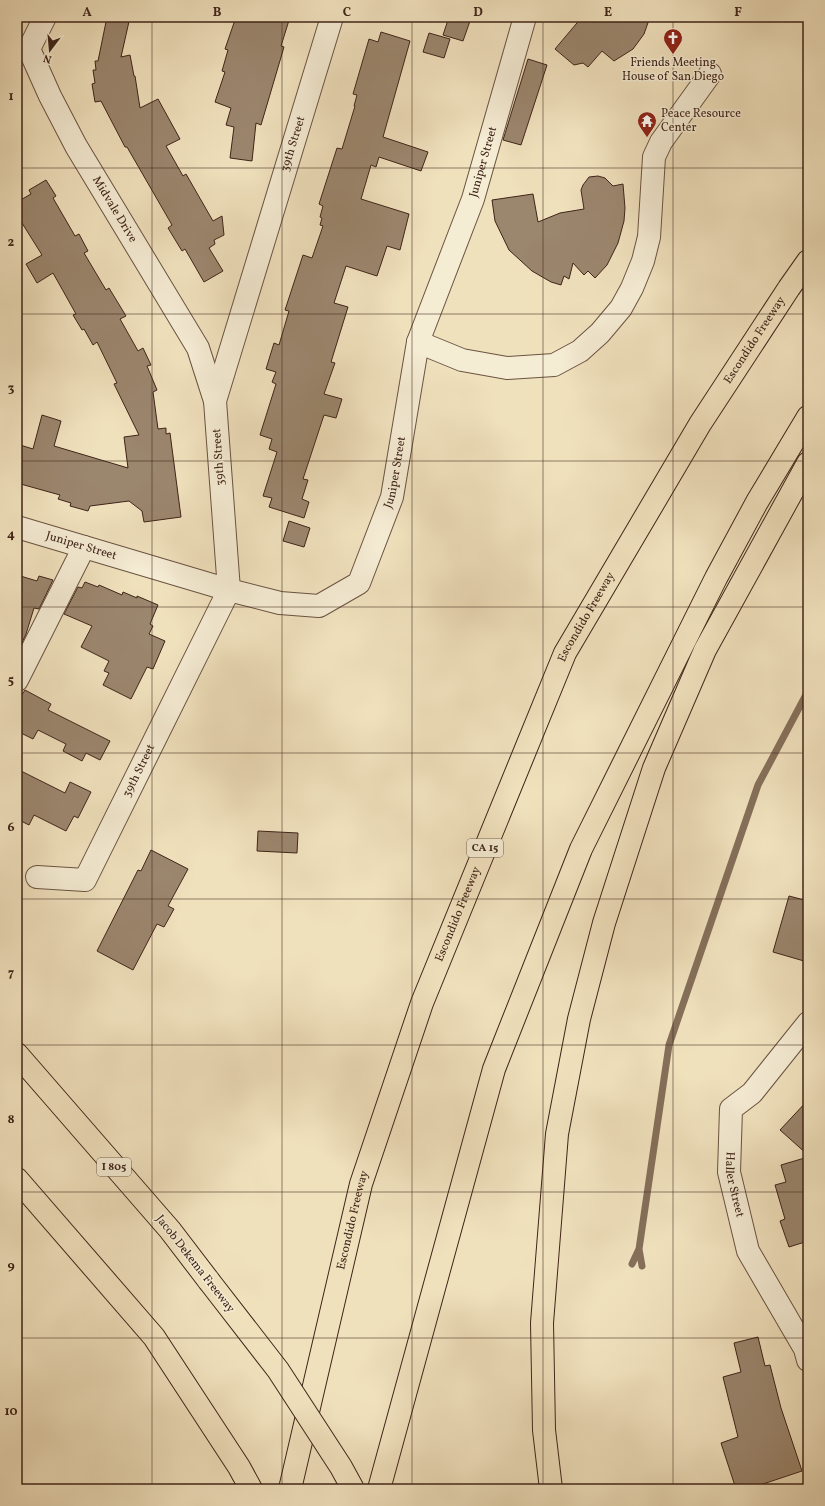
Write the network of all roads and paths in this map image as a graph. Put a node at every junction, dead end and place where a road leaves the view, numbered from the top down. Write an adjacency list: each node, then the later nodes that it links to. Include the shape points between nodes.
1 (45, 17): 4 (street, Midvale Drive)
2 (332, 17): 8 (street, 39th Street)
3 (525, 17): 7 (street, Juniper Street, via 472,199)
4 (23, 53): 8 (street, Midvale Drive, via 198,348)
5 (710, 74): 7 (street, via 661,142 654,156 649,237 643,261 621,308 600,333 580,351 554,365 507,368 462,360)
6 (808, 261): 21 (highway, Escondido Freeway / CA 15, via 700,424 565,653 422,1003 361,1184)
7 (418, 342): 13 (street, Juniper Street, via 392,497 358,583 319,606 280,603)
8 (215, 401): 13 (street, 39th Street)
9 (808, 417): 23 (highway, via 756,502 581,849 494,1068)
10 (808, 463): 24 (highway, via 705,650 654,768 604,923 579,1019 557,1134 542,1323 544,1430)
11 (17, 527): 12 (street, Juniper Street)
12 (84, 547): 13 (street, Juniper Street); 14 (street)
13 (229, 590): 15 (street, 39th Street, via 86,880)
14 (17, 680)
15 (37, 878)
16 (808, 1023): 19 (street, Haller Street, via 752,1093 731,1108 729,1172 748,1251 805,1349)
17 (17, 1054): 22 (highway, Jacob Dekema Freeway / I 805, bridge, via 170,1230 278,1370)
18 (17, 1179): 20 (highway, via 154,1337 240,1468)
19 (808, 1360)
20 (251, 1489)
21 (290, 1489)
22 (353, 1489)
23 (379, 1489)
24 (551, 1489)

